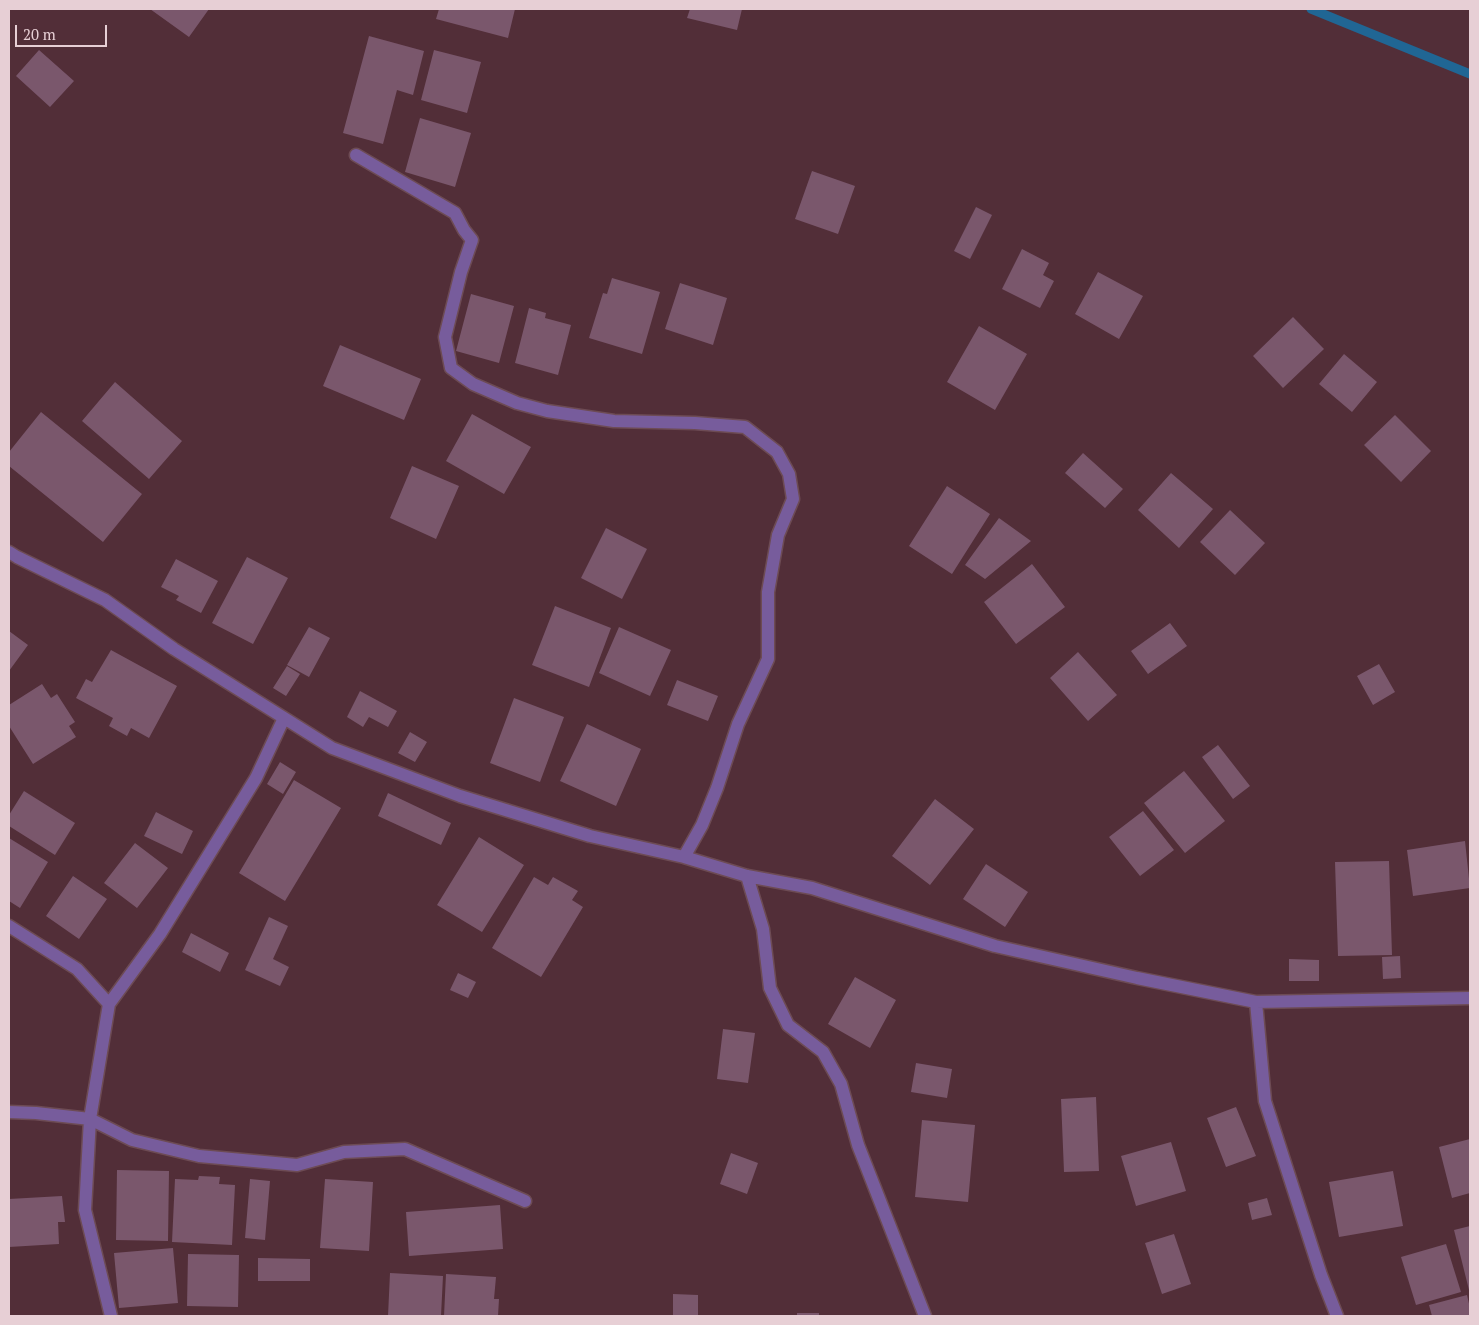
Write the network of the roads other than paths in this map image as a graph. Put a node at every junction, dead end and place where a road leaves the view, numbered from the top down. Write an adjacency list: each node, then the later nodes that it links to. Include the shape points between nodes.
1 (356, 155): 4 (street, via 455,212 472,240 445,337 451,368 473,384 517,404 547,411 614,421 745,427 777,452 790,474 793,499 778,535 768,592 768,659 738,724 702,824)
2 (9, 552): 3 (street, via 105,600 174,649)
3 (284, 718): 4 (street, via 332,748 460,796 590,836); 9 (street, via 256,778 205,862 160,934)
4 (684, 857): 5 (street)
5 (748, 876): 8 (street, via 812,888 995,946); 14 (street, via 764,929 770,988 788,1025 823,1052 841,1084 858,1145)
6 (9, 926): 9 (street, via 77,969)
7 (1470, 998): 8 (street)
8 (1256, 1002): 15 (street, via 1266,1101)
9 (109, 1004): 11 (street)
10 (9, 1112): 11 (street)
11 (90, 1119): 12 (street, via 132,1140 199,1156 297,1165 344,1152 405,1149); 13 (street, via 85,1210)
12 (525, 1201)
13 (111, 1316)
14 (925, 1316)
15 (1337, 1316)

